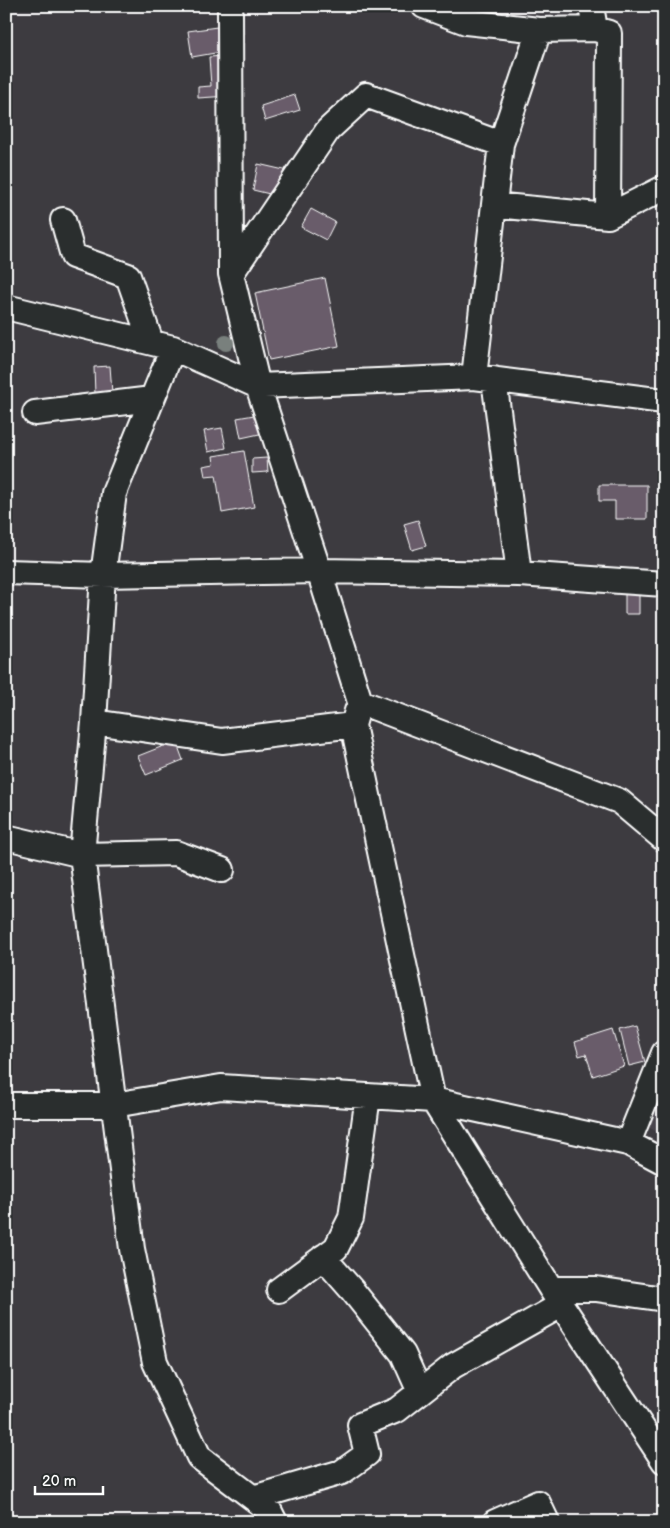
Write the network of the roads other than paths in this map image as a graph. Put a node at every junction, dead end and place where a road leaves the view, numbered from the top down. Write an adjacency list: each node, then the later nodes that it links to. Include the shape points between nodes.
1 (424, 6): 4 (street, via 466,22)
2 (233, 7): 10 (street)
3 (593, 18): 4 (street); 8 (street, via 609,33)
4 (539, 30): 5 (street)
5 (502, 144): 7 (street); 10 (street, via 366,95 328,130)
6 (664, 188): 8 (street)
7 (494, 205): 8 (street); 13 (street)
8 (608, 216)
9 (63, 220): 12 (street, via 73,256 128,276)
10 (231, 274): 14 (street)
11 (6, 307): 12 (street)
12 (162, 345): 14 (street); 15 (street)
13 (484, 378): 14 (street); 16 (street); 20 (street)
14 (258, 386): 18 (street)
15 (152, 399): 17 (street); 21 (street, via 114,493)
16 (664, 400)
17 (34, 414)
18 (319, 571): 20 (street); 21 (street); 23 (street)
19 (6, 572): 21 (street)
20 (519, 574): 22 (street)
21 (103, 576): 24 (street)
22 (664, 584)
23 (360, 702): 25 (street); 27 (street, via 620,801)
24 (94, 722): 25 (street, via 222,741); 28 (street)
25 (353, 725): 32 (street)
26 (6, 837): 28 (street)
27 (664, 838)
28 (82, 855): 29 (street, via 176,853); 34 (street)
29 (222, 870)
30 (664, 1053): 35 (street)
31 (368, 1096): 32 (street); 34 (street, via 221,1087); 37 (street, via 351,1218 336,1248)
32 (433, 1100): 35 (street); 39 (street)
33 (6, 1105): 34 (street)
34 (114, 1105): 43 (street, via 132,1250 155,1362 200,1458)
35 (628, 1143): 36 (street)
36 (664, 1162)
37 (323, 1257): 38 (street); 41 (street, via 403,1354)
38 (279, 1290)
39 (556, 1297): 40 (street, via 596,1289); 41 (street); 42 (street)
40 (664, 1299)
41 (420, 1392): 43 (street, via 397,1410 360,1425 367,1454 342,1472)
42 (664, 1461)
43 (253, 1498): 44 (street, via 269,1510)
44 (275, 1522)
45 (495, 1522): 46 (street, via 538,1503)
46 (547, 1522)

